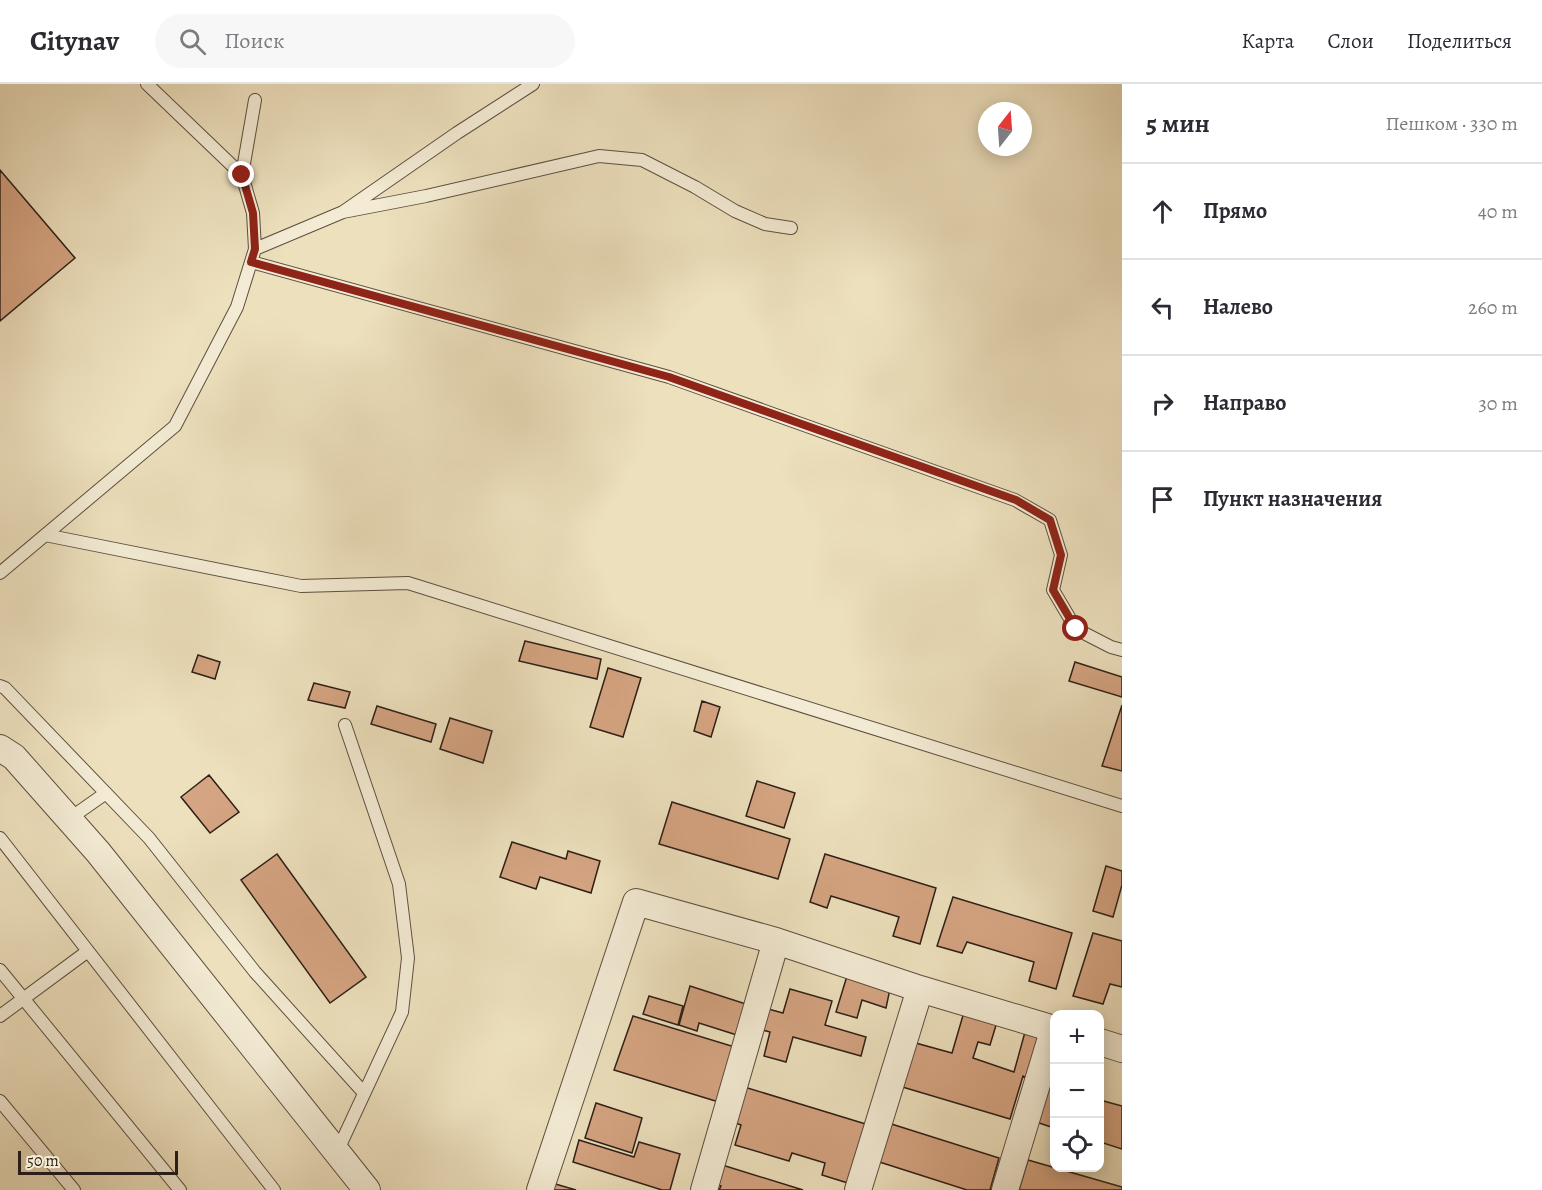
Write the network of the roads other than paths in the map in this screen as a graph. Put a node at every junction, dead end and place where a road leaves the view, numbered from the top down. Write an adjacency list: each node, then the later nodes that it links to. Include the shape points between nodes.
1 (147, 84): 4 (lane)
2 (533, 84): 5 (lane)
3 (255, 100): 4 (lane)
4 (242, 175): 7 (lane, via 253,213)
5 (343, 212): 6 (lane, via 599,156 642,160 735,212 765,224); 7 (lane)
6 (792, 228)
7 (255, 249): 8 (lane)
8 (251, 262): 9 (lane, via 237,307 175,426); 11 (lane, via 669,377 1016,500 1050,520 1061,555 1053,590 1076,629)
9 (45, 535): 10 (lane); 16 (lane, via 302,586 408,583)
10 (0, 573)
11 (1122, 650)
12 (0, 686): 15 (lane)
13 (345, 725): 29 (lane, via 399,884 408,958 402,1012)
14 (0, 748): 17 (street, via 14,757)
15 (106, 793): 17 (lane); 29 (lane, via 149,838 255,972)
16 (1122, 806)
17 (69, 819): 31 (street)
18 (0, 838): 20 (lane)
19 (776, 941): 22 (street); 36 (street, via 636,902); 37 (street)
20 (88, 951): 23 (lane); 34 (lane)
21 (0, 970): 23 (lane)
22 (920, 989): 25 (street); 38 (street)
23 (23, 998): 24 (lane); 33 (lane)
24 (0, 1016)
25 (1050, 1027)
26 (1050, 1041): 39 (street)
27 (1104, 1043): 28 (street)
28 (1122, 1049)
29 (364, 1094): 31 (lane)
30 (0, 1101): 32 (lane)
31 (337, 1152): 35 (street)
32 (74, 1190)
33 (180, 1190)
34 (274, 1190)
35 (367, 1190)
36 (540, 1190)
37 (704, 1190)
38 (858, 1190)
39 (1005, 1190)

